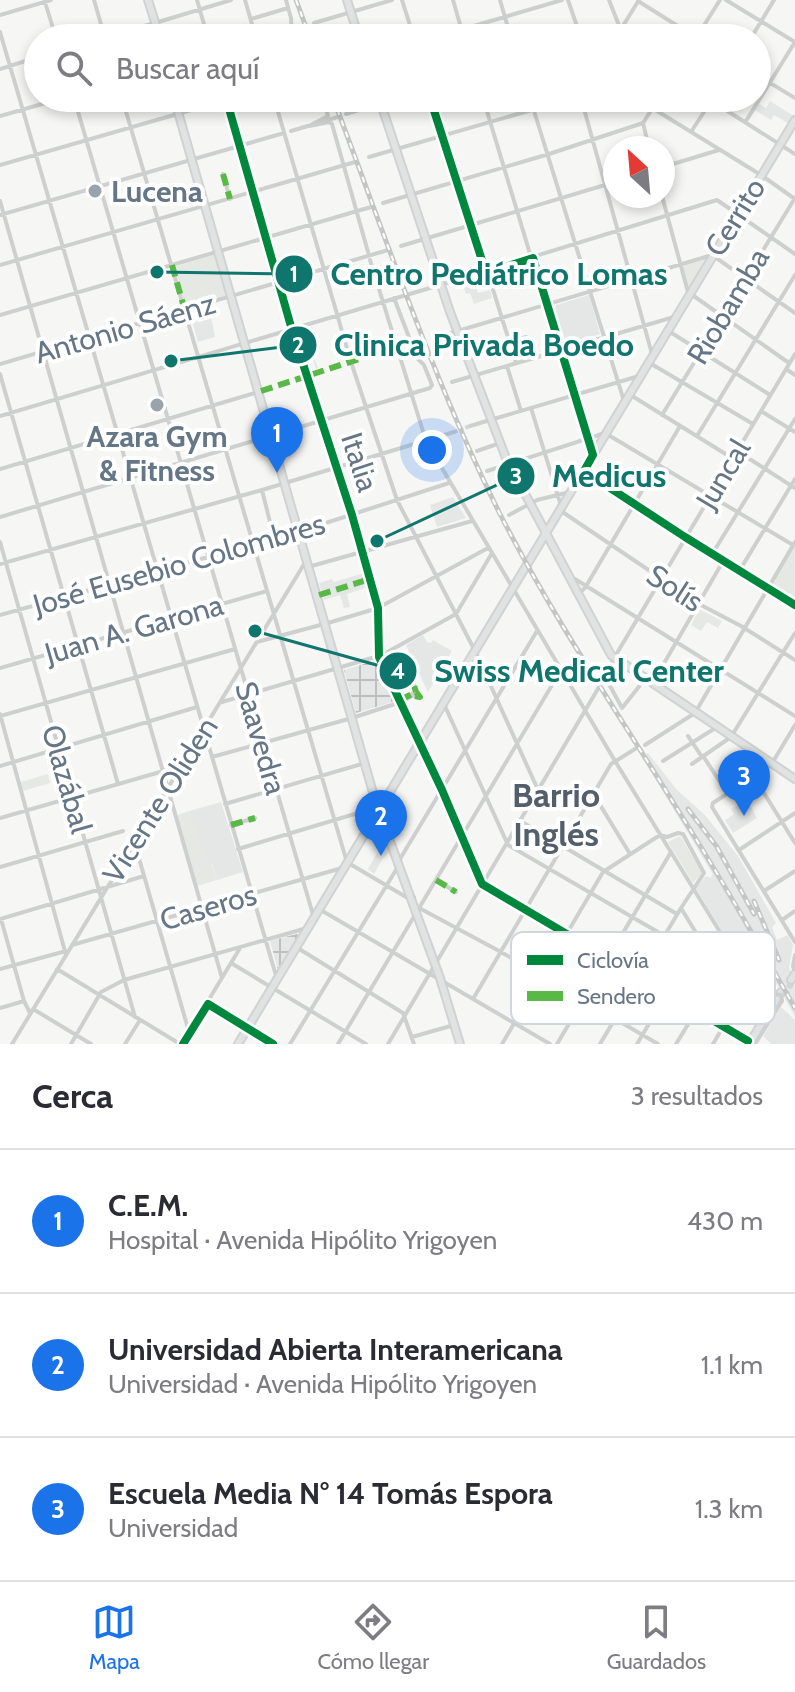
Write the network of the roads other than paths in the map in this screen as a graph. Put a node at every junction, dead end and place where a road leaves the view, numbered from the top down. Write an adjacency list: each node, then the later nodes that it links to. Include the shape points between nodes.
1 (94, 0): 33 (street)
2 (146, 0): 30 (main road)
3 (197, 0): 24 (street)
4 (231, 0): 24 (street)
5 (245, 0): 28 (street)
6 (286, 0): 23 (street)
7 (349, 0): 25 (main road)
8 (392, 0): 25 (street)
9 (402, 0): 39 (street)
10 (453, 0): 40 (street)
11 (500, 0): 27 (street)
12 (534, 0): 22 (street)
13 (562, 0): 22 (street)
14 (568, 0): 43 (street)
15 (609, 0): 44 (street)
16 (711, 0): 21 (street)
17 (726, 0): 29 (street)
18 (774, 0): 29 (street)
19 (47, 1): 26 (street); 32 (street)
20 (639, 1): 45 (street); 46 (street)
21 (718, 2): 47 (street)
22 (536, 7): 27 (street)
23 (288, 8): 28 (street); 37 (street)
24 (200, 9): 30 (street); 35 (street)
25 (353, 12): 31 (street); 38 (main road)
26 (0, 15)
27 (505, 17): 41 (street); 42 (street)
28 (251, 19): 36 (street)
29 (761, 21): 48 (street); 49 (street)
30 (153, 23): 34 (street)
31 (314, 23)
32 (53, 24)
33 (100, 24)
34 (150, 24)
35 (204, 24)
36 (252, 24)
37 (290, 24)
38 (356, 24)
39 (410, 24)
40 (460, 24)
41 (482, 24)
42 (507, 24)
43 (576, 24)
44 (619, 24)
45 (624, 24)
46 (674, 24)
47 (705, 24)
48 (759, 24)
49 (766, 24)
50 (771, 27): 52 (street)
51 (0, 32): 54 (street)
52 (795, 42): 56 (street)
53 (24, 62): 54 (street)
54 (10, 66): 55 (street); 59 (street)
55 (0, 69)
56 (771, 81)
57 (771, 84): 58 (street)
58 (795, 98)
59 (22, 110): 78 (street); 101 (street)
60 (78, 112): 92 (street, Saavedra)
61 (126, 112): 86 (street)
62 (184, 112): 77 (street)
63 (230, 112): 95 (street, Italia)
64 (278, 112): 80 (street)
65 (327, 112): 85 (street)
66 (384, 112): 97 (main road)
67 (437, 112): 90 (street)
68 (487, 112): 82 (street)
69 (527, 112): 82 (street)
70 (535, 112): 99 (street)
71 (585, 112): 93 (street)
72 (651, 112): 84 (street)
73 (658, 112): 88 (street)
74 (703, 112): 88 (street)
75 (730, 112): 83 (street)
76 (751, 112): 83 (street)
77 (181, 113): 86 (street); 103 (main road)
78 (0, 116)
79 (338, 117): 85 (street)
80 (280, 120): 87 (street); 89 (street)
81 (795, 120): 94 (main road, Cerrito)
82 (490, 122): 90 (street); 108 (street)
83 (745, 122): 94 (street)
84 (643, 123): 91 (street); 93 (street)
85 (309, 126): 87 (street); 107 (street, via 331,123)
86 (131, 127): 92 (street); 109 (street)
87 (291, 131): 96 (street)
88 (691, 132): 98 (street)
89 (284, 133): 95 (street); 96 (street)
90 (444, 136): 97 (street); 114 (street)
91 (646, 136)
92 (86, 140): 101 (street); 115 (street, Saavedra)
93 (593, 141): 99 (street); 112 (street)
94 (780, 143): 100 (street); 111 (main road, Cerrito)
95 (240, 145): 103 (street); 117 (street, Italia)
96 (288, 145): 113 (street)
97 (397, 149): 102 (street); 118 (main road)
98 (719, 150): 105 (street); 111 (street)
99 (549, 154): 108 (street); 119 (street)
100 (795, 154)
101 (35, 155): 106 (street); 123 (street)
102 (369, 157)
103 (194, 159): 109 (street); 125 (main road)
104 (355, 162): 107 (street)
105 (675, 163)
106 (0, 165)
107 (344, 166): 113 (street); 129 (street)
108 (503, 167): 114 (street); 130 (street)
109 (145, 174): 115 (street); 134 (street)
110 (223, 174): 120 (street)
111 (761, 175): 121 (street); 131 (main road, Cerrito)
112 (603, 178)
113 (298, 180): 117 (street); 135 (street)
114 (459, 181): 118 (street); 136 (street)
115 (100, 186): 123 (street); 138 (street, Saavedra)
116 (603, 186): 119 (street)
117 (253, 192): 120 (street); 140 (street, Italia)
118 (412, 194): 124 (street); 141 (main road)
119 (562, 198): 130 (street); 142 (street)
120 (230, 199): 125 (street)
121 (795, 199): 139 (street, Riobamba)
122 (0, 201): 132 (street)
123 (49, 201): 132 (street); 144 (street)
124 (383, 203)
125 (207, 205): 134 (street); 146 (main road)
126 (371, 207): 129 (street)
127 (612, 208): 137 (street)
128 (665, 208): 133 (street)
129 (357, 211): 135 (street); 149 (street)
130 (517, 211): 136 (street); 150 (street)
131 (737, 214): 133 (street, via 718,199); 139 (street); 148 (main road, Cerrito)
132 (2, 215): 151 (street)
133 (667, 215): 137 (street); 154 (street)
134 (158, 219): 138 (street); 153 (street)
135 (312, 225): 140 (street); 155 (street)
136 (473, 225): 141 (street); 156 (street)
137 (618, 230): 142 (street); 160 (street)
138 (113, 232): 144 (street); 159 (street, Saavedra)
139 (771, 236): 147 (street); 158 (street, Riobamba)
140 (266, 238): 146 (street); 161 (street, Italia)
141 (426, 239): 141 (street, via 400,245 399,248); 143 (street); 162 (main road)
142 (576, 244): 150 (street); 163 (street)
143 (401, 246)
144 (63, 247): 151 (street); 164 (street)
145 (388, 250): 149 (street, Antonio Sáenz)
146 (220, 251): 153 (street); 166 (main road)
147 (795, 254)
148 (712, 255): 154 (street); 158 (street); 165 (main road, Cerrito)
149 (368, 256): 155 (street, Antonio Sáenz); 169 (street)
150 (531, 257): 156 (street); 171 (street)
151 (17, 261): 152 (street); 170 (street)
152 (0, 265)
153 (172, 265): 159 (street); 172 (street)
154 (680, 265): 160 (street); 165 (street)
155 (325, 268): 161 (street, Antonio Sáenz); 176 (street)
156 (487, 271): 162 (street); 178 (street)
157 (795, 275): 168 (street)
158 (746, 277): 168 (street); 175 (street, Riobamba)
159 (127, 279): 164 (street); 179 (street, Saavedra)
160 (631, 280): 163 (street); 180 (street)
161 (279, 283): 166 (street, Antonio Sáenz); 181 (street, Italia)
162 (442, 285): 167 (street); 183 (main road)
163 (590, 292): 171 (street); 187 (street)
164 (76, 293): 170 (street); 186 (street)
165 (689, 293): 175 (street); 177 (main road, Cerrito)
166 (232, 296): 172 (street, Antonio Sáenz); 190 (main road)
167 (394, 298): 169 (street); 214 (street, via 432,388)
168 (779, 301): 173 (street); 188 (street)
169 (382, 302): 176 (street); 214 (street)
170 (30, 306): 174 (street); 191 (street)
171 (545, 306): 178 (street); 192 (street)
172 (185, 311): 179 (street, Antonio Sáenz); 196 (street)
173 (795, 313)
174 (0, 315)
175 (722, 315): 188 (street); 193 (street, Riobamba)
176 (338, 316): 181 (street); 221 (street)
177 (674, 317): 180 (street); 182 (main road, Cerrito)
178 (502, 318): 183 (street); 189 (street)
179 (140, 324): 186 (street, Antonio Sáenz); 203 (street, Saavedra)
180 (643, 326): 187 (street); 194 (street)
181 (292, 330): 190 (street); 231 (street, Italia)
182 (667, 330): 193 (street); 194 (main road, Cerrito)
183 (458, 331): 184 (street); 206 (main road)
184 (441, 336)
185 (526, 337): 189 (street)
186 (89, 338): 191 (street, Antonio Sáenz); 212 (street)
187 (604, 338): 192 (street); 209 (street)
188 (755, 340): 199 (street); 204 (street)
189 (509, 342): 198 (street)
190 (246, 344): 196 (street); 213 (main road)
191 (43, 351): 200 (street, Antonio Sáenz); 218 (street)
192 (559, 351): 198 (street); 215 (street)
193 (700, 351): 204 (street); 211 (street, Riobamba)
194 (652, 354): 197 (main road, Cerrito)
195 (795, 354): 199 (street, Juncal)
196 (200, 358): 203 (street); 220 (street)
197 (648, 362): 208 (main road, Cerrito); 211 (street)
198 (516, 363): 201 (street)
199 (789, 363): 202 (street, Juncal)
200 (0, 364)
201 (507, 366): 206 (street); 223 (street)
202 (786, 369): 207 (street); 216 (street, Juncal)
203 (154, 371): 212 (street); 230 (street, Saavedra)
204 (735, 373): 216 (street); 219 (street)
205 (0, 374): 225 (street)
206 (476, 375): 210 (street); 228 (main road)
207 (795, 375)
208 (639, 376): 209 (street); 217 (main road, Cerrito)
209 (617, 381): 215 (street); 217 (street)
210 (452, 382)
211 (682, 382): 219 (street); 226 (street, Riobamba)
212 (103, 386): 218 (street); 238 (street)
213 (260, 391): 220 (street); 240 (main road)
214 (412, 395): 221 (street); 242 (street)
215 (572, 395): 222 (street); 241 (street)
216 (770, 395): 224 (street, Juncal)
217 (627, 398): 226 (street); 237 (main road, Cerrito)
218 (57, 399): 225 (street); 244 (street)
219 (717, 403): 232 (street); 239 (street)
220 (214, 406): 230 (street); 245 (street)
221 (366, 408): 231 (street); 249 (street)
222 (531, 408): 223 (street); 248 (street)
223 (521, 411): 228 (street)
224 (761, 411): 232 (street, Juncal); 235 (street)
225 (11, 413): 227 (street); 252 (street)
226 (662, 415): 234 (street)
227 (0, 416)
228 (493, 419): 233 (street); 243 (main road); 253 (main road)
229 (795, 419): 235 (street)
230 (168, 420): 238 (street); 255 (street, Saavedra)
231 (322, 422): 240 (street); 256 (street, Italia)
232 (753, 424): 247 (street, Juncal)
233 (470, 426)
234 (680, 426): 239 (street); 254 (street)
235 (792, 430): 258 (street)
236 (454, 432): 242 (street)
237 (605, 433): 241 (street); 250 (main road, Cerrito); 254 (street)
238 (118, 435): 244 (street); 261 (street)
239 (697, 436): 251 (street)
240 (273, 437): 245 (street); 263 (main road)
241 (585, 438): 248 (street); 250 (street)
242 (426, 441): 249 (street); 264 (street)
243 (500, 443): 246 (street); 253 (main road)
244 (71, 448): 252 (street); 268 (street)
245 (227, 451): 255 (street); 271 (street)
246 (477, 451)
247 (737, 451): 251 (street, Juncal); 258 (street)
248 (545, 452): 253 (street); 269 (street)
249 (382, 454): 256 (street); 272 (street)
250 (591, 456): 260 (main road, Cerrito)
251 (732, 458): 270 (street, Juncal)
252 (25, 462): 257 (street); 275 (street)
253 (511, 463): 259 (street); 273 (main road)
254 (657, 464): 270 (street); 274 (street)
255 (182, 465): 261 (street); 277 (street, Saavedra)
256 (337, 468): 263 (street); 279 (street, Italia)
257 (0, 469)
258 (765, 469): 265 (street); 278 (street)
259 (487, 471)
260 (582, 471): 267 (main road, Cerrito); 274 (street)
261 (131, 479): 268 (street); 283 (street)
262 (795, 479): 265 (street)
263 (285, 483): 266 (street); 285 (main road)
264 (449, 483): 272 (street, José Eusebio Colombres); 282 (street)
265 (793, 487): 284 (street)
266 (262, 490): 271 (street); 289 (street)
267 (570, 492): 269 (street); 276 (main road, Cerrito)
268 (84, 493): 275 (street); 287 (street)
269 (558, 494): 273 (street); 276 (street)
270 (710, 494): 278 (street); 290 (street, Juncal)
271 (240, 496): 277 (street); 292 (street)
272 (397, 500): 279 (street, José Eusebio Colombres); 288 (street)
273 (532, 503): 280 (street); 286 (main road)
274 (633, 505): 290 (street); 294 (street)
275 (38, 506): 281 (street); 296 (street)
276 (560, 508): 286 (main road, Cerrito); 294 (street, Solís)
277 (195, 510): 283 (street); 299 (street, Saavedra)
278 (739, 512): 284 (street); 300 (street)
279 (352, 515): 285 (street, José Eusebio Colombres); 297 (street, Italia)
280 (509, 515)
281 (0, 517)
282 (472, 521): 288 (street); 295 (street)
283 (144, 524): 287 (street); 304 (street)
284 (766, 528): 293 (street); 305 (street)
285 (299, 531): 289 (street, José Eusebio Colombres); 301 (main road)
286 (547, 531): 309 (main road, Cerrito); 311 (main road); 311 (main road)
287 (96, 537): 296 (street); 308 (street)
288 (416, 537): 297 (street); 306 (street)
289 (274, 538): 292 (street, José Eusebio Colombres)
290 (684, 539): 300 (street); 307 (street, Juncal)
291 (0, 542): 303 (street, Olazábal)
292 (253, 543): 299 (street, José Eusebio Colombres); 312 (street)
293 (794, 543): 310 (street)
294 (611, 545): 307 (street, Solís); 311 (street)
295 (488, 548): 298 (street); 306 (street)
296 (51, 550): 303 (street); 313 (street)
297 (362, 552): 301 (street); 317 (street, Italia)
298 (492, 553): 309 (street); 320 (street)
299 (208, 556): 304 (street, José Eusebio Colombres); 314 (street, Saavedra)
300 (711, 556): 302 (street)
301 (307, 563): 319 (street, Vicente Oliden); 324 (main road)
302 (722, 563): 305 (street); 315 (street)
303 (3, 564): 318 (street, Olazábal)
304 (158, 571): 308 (street, José Eusebio Colombres); 322 (street)
305 (738, 573): 310 (street)
306 (437, 577): 317 (street); 320 (street)
307 (661, 579): 315 (street, Solís); 323 (street, Juncal)
308 (110, 585): 313 (street, José Eusebio Colombres); 327 (street)
309 (513, 589): 326 (street); 334 (main road, Cerrito)
310 (765, 589): 316 (street); 325 (street)
311 (582, 590): 323 (street); 336 (main road)
312 (267, 591): 314 (street, Juan A. Garona); 319 (street)
313 (64, 598): 318 (street, José Eusebio Colombres); 332 (street)
314 (222, 604): 322 (street, Juan A. Garona); 333 (street, Saavedra)
315 (699, 604): 325 (street, Solís); 331 (street)
316 (795, 607)
317 (378, 608): 324 (street); 337 (street, Italia)
318 (18, 610): 321 (street, José Eusebio Colombres); 338 (street, Olazábal)
319 (274, 613): 329 (street); 330 (street, Vicente Oliden)
320 (456, 614): 334 (street); 337 (street)
321 (0, 615)
322 (172, 618): 327 (street, Juan A. Garona); 340 (street)
323 (637, 619): 331 (street); 336 (street, Juncal)
324 (326, 623): 329 (street); 343 (main road)
325 (744, 628): 335 (street, Solís); 346 (street)
326 (537, 631): 345 (street); 356 (street)
327 (123, 633): 332 (street, Juan A. Garona); 348 (street)
328 (795, 633): 335 (street)
329 (280, 636): 330 (street); 350 (street)
330 (256, 642): 342 (street, Vicente Oliden)
331 (677, 643): 346 (street); 351 (street)
332 (77, 645): 338 (street, Juan A. Garona); 353 (street)
333 (235, 649): 340 (street); 342 (street, Saavedra)
334 (475, 651): 356 (street); 360 (main road, Cerrito)
335 (784, 652): 339 (street, Solís); 354 (street)
336 (615, 656): 351 (main road); 351 (street, Juncal, via 604,676 623,708)
337 (379, 657): 343 (street); 357 (street, Italia)
338 (32, 658): 341 (street, Juan A. Garona); 359 (street, Olazábal)
339 (795, 660)
340 (185, 664): 348 (street); 361 (street)
341 (0, 668)
342 (241, 668): 355 (street, Saavedra); 358 (street, Vicente Oliden)
343 (339, 669): 350 (street); 366 (main road)
344 (409, 669): 347 (street)
345 (561, 670): 362 (street); 378 (street)
346 (720, 670): 354 (street); 363 (street)
347 (411, 676): 349 (street); 357 (street, via 416,694)
348 (136, 678): 353 (street); 367 (street)
349 (397, 680)
350 (294, 681): 355 (street); 371 (street)
351 (650, 681): 363 (main road)
352 (599, 687): 362 (street)
353 (90, 690): 359 (street); 372 (street)
354 (758, 693): 365 (street); 373 (street)
355 (248, 694): 358 (street); 376 (street, Saavedra)
356 (497, 698): 378 (street); 382 (street)
357 (400, 701): 366 (street); 377 (street, Italia)
358 (220, 702): 370 (street, Vicente Oliden)
359 (46, 703): 364 (street); 380 (street, Olazábal)
360 (444, 704): 377 (main road, Cerrito); 382 (street)
361 (197, 707): 367 (street); 370 (street)
362 (585, 712): 385 (street); 401 (street)
363 (696, 712): 369 (main road); 373 (main road); 379 (street)
364 (0, 715): 387 (street)
365 (795, 716)
366 (353, 717): 371 (street); 389 (main road); 409 (main road)
367 (149, 722): 372 (street); 393 (street)
368 (795, 725): 388 (street)
369 (717, 727): 373 (main road); 375 (street)
370 (204, 730): 383 (street); 392 (street, Vicente Oliden)
371 (308, 730): 376 (street); 394 (street)
372 (103, 735): 380 (street); 397 (street)
373 (732, 735): 384 (street); 388 (main road)
374 (688, 736): 375 (street)
375 (692, 742): 384 (street); 386 (street)
376 (263, 743): 383 (street); 399 (street, Saavedra)
377 (420, 743): 400 (street, Italia); 409 (main road, Cerrito)
378 (517, 744): 401 (street); 405 (street)
379 (645, 745)
380 (58, 748): 387 (street); 406 (street, Olazábal)
381 (635, 749): 385 (street)
382 (466, 751): 400 (street); 405 (street)
383 (212, 757): 408 (street)
384 (702, 757): 390 (street); 402 (street)
385 (615, 761): 404 (street); 420 (street)
386 (663, 761)
387 (13, 762): 391 (street); 410 (street)
388 (773, 762): 395 (street); 396 (main road)
389 (365, 763): 394 (street); 409 (main road)
390 (692, 764)
391 (0, 766)
392 (181, 766): 393 (street); 398 (street, Vicente Oliden)
393 (163, 771): 397 (street); 398 (street)
394 (321, 776): 399 (street); 414 (street)
395 (754, 777): 402 (street); 416 (street)
396 (795, 777)
397 (118, 784): 406 (street)
398 (167, 787): 403 (street, Vicente Oliden); 407 (street)
399 (276, 789): 408 (street); 419 (street, Saavedra)
400 (442, 790): 421 (street, Italia); 432 (street)
401 (539, 792): 415 (street)
402 (728, 794): 428 (street, via 713,808)
403 (162, 795): 407 (street); 422 (street, Vicente Oliden)
404 (594, 795): 426 (street); 430 (street)
405 (486, 796): 421 (street); 425 (street)
406 (73, 797): 410 (street); 423 (street, Olazábal)
407 (169, 800): 454 (street)
408 (225, 804): 417 (street)
409 (379, 807): 414 (street); 432 (main road); 433 (main road, Cerrito)
410 (27, 810): 412 (street); 431 (street)
411 (795, 813): 416 (street)
412 (0, 818)
413 (255, 818): 417 (street)
414 (334, 820): 419 (street); 433 (street)
415 (522, 822): 425 (street); 426 (street)
416 (782, 822): 424 (street); 428 (street)
417 (231, 825): 427 (street)
418 (123, 831): 423 (street)
419 (289, 834): 427 (street); 439 (street, Saavedra)
420 (660, 835): 429 (street); 430 (street); 443 (street, via 683,834 705,872)
421 (463, 836): 440 (street); 442 (street, Italia)
422 (134, 841): 438 (street); 444 (street, Vicente Oliden)
423 (85, 842): 431 (street); 447 (street, Olazábal)
424 (795, 843)
425 (508, 845): 435 (street); 442 (street)
426 (564, 846): 435 (street); 436 (street)
427 (238, 849): 450 (street)
428 (739, 850): 445 (street)
429 (671, 852): 443 (street); 449 (street)
430 (630, 854): 436 (street)
431 (39, 856): 434 (street); 452 (street)
432 (400, 862): 441 (street); 451 (main road)
433 (346, 865): 439 (street, Caseros); 441 (street); 455 (main road, Cerrito)
434 (0, 867)
435 (550, 869): 448 (street); 456 (street)
436 (604, 870): 448 (street); 449 (street)
437 (795, 871): 445 (street)
438 (144, 876): 444 (street); 464 (street)
439 (302, 880): 450 (street, Caseros); 461 (street, Saavedra)
440 (436, 880): 446 (street); 457 (street)
441 (386, 885): 451 (street); 468 (street)
442 (484, 885): 456 (street); 466 (street)
443 (694, 887): 453 (street); 477 (street)
444 (106, 888): 447 (street, Vicente Oliden)
445 (764, 891): 463 (street)
446 (456, 892)
447 (100, 893): 452 (street); 478 (street, Olazábal); 484 (street, Vicente Oliden)
448 (590, 894): 462 (street); 472 (street)
449 (645, 894): 459 (street); 462 (street)
450 (252, 895): 454 (street, Caseros); 480 (street)
451 (412, 898): 457 (main road)
452 (52, 903): 460 (street); 484 (street)
453 (681, 908): 459 (street); 476 (street)
454 (202, 909): 464 (street, Caseros); 486 (street)
455 (319, 909): 461 (main road, Cerrito); 468 (street)
456 (526, 910): 465 (street); 469 (street)
457 (417, 911): 466 (street, via 423,908); 487 (street); 491 (main road)
458 (795, 911): 463 (street)
459 (677, 914): 475 (street)
460 (0, 918): 492 (street)
461 (314, 918): 467 (main road, Cerrito)
462 (632, 918): 473 (street); 474 (street)
463 (782, 920): 481 (street)
464 (157, 922): 478 (street, Caseros); 493 (street)
465 (552, 926): 470 (street); 471 (street)
466 (458, 927): 485 (street); 491 (street)
467 (307, 928): 480 (street); 483 (main road, Cerrito)
468 (358, 932): 487 (street); 496 (street)
469 (513, 932)
470 (549, 932)
471 (562, 932)
472 (569, 932)
473 (624, 932)
474 (657, 932)
475 (666, 932)
476 (696, 932)
477 (721, 932)
478 (112, 935): 484 (street, Caseros); 500 (street, Olazábal)
479 (511, 935): 485 (street)
480 (265, 939): 482 (street); 501 (street)
481 (795, 944)
482 (241, 946): 486 (street); 490 (street)
483 (296, 947): 496 (street); 501 (main road, Cerrito)
484 (68, 950): 492 (street, Caseros); 495 (street, Vicente Oliden)
485 (501, 952): 489 (street); 508 (street)
486 (215, 953): 493 (street); 499 (street)
487 (392, 953): 497 (street); 504 (street)
488 (795, 955): 498 (street)
489 (511, 958)
490 (231, 963): 499 (street); 503 (street)
491 (436, 964): 497 (street); 502 (main road)
492 (14, 965): 494 (street, Caseros); 510 (street)
493 (170, 967): 500 (street); 532 (street)
494 (0, 969)
495 (57, 969): 505 (street); 514 (street, Vicente Oliden)
496 (335, 970): 504 (street); 515 (street)
497 (429, 974): 502 (street); 516 (street)
498 (794, 977)
499 (222, 978): 512 (street)
500 (125, 979): 505 (street); 517 (street, Olazábal)
501 (277, 979): 503 (main road, Cerrito)
502 (443, 982): 508 (street); 528 (main road); 549 (main road)
503 (272, 988): 515 (street); 530 (main road, Cerrito)
504 (369, 991): 516 (street); 531 (street)
505 (99, 995): 517 (street); 533 (street)
506 (775, 995): 507 (street)
507 (780, 996): 509 (street); 511 (main road)
508 (473, 999): 518 (street)
509 (775, 999)
510 (24, 1001): 513 (street); 514 (street)
511 (775, 1004)
512 (205, 1005): 530 (street); 532 (street)
513 (0, 1008)
514 (32, 1011): 533 (street); 537 (street, Vicente Oliden)
515 (310, 1011): 531 (street); 544 (street)
516 (405, 1014): 535 (street); 547 (street)
517 (138, 1018): 540 (street); 541 (street)
518 (511, 1022)
519 (515, 1024): 550 (street); 551 (street)
520 (569, 1024): 552 (street)
521 (612, 1024): 553 (street)
522 (623, 1024): 534 (street)
523 (649, 1024): 534 (street)
524 (688, 1024): 556 (street)
525 (720, 1024): 529 (street)
526 (760, 1024): 536 (street)
527 (762, 1024): 536 (main road)
528 (454, 1025): 535 (street); 549 (main road)
529 (724, 1026): 536 (street); 557 (street)
530 (246, 1030): 542 (main road, Cerrito); 543 (street)
531 (345, 1031): 545 (street); 546 (street)
532 (189, 1032): 541 (street)
533 (76, 1035): 538 (street); 539 (street)
534 (642, 1035): 554 (street); 555 (street)
535 (412, 1037): 548 (street)
536 (750, 1043)
537 (12, 1044)
538 (71, 1044)
539 (91, 1044)
540 (125, 1044)
541 (181, 1044)
542 (238, 1044)
543 (270, 1044)
544 (290, 1044)
545 (338, 1044)
546 (366, 1044)
547 (388, 1044)
548 (414, 1044)
549 (461, 1044)
550 (502, 1044)
551 (550, 1044)
552 (557, 1044)
553 (600, 1044)
554 (637, 1044)
555 (658, 1044)
556 (676, 1044)
557 (713, 1044)

